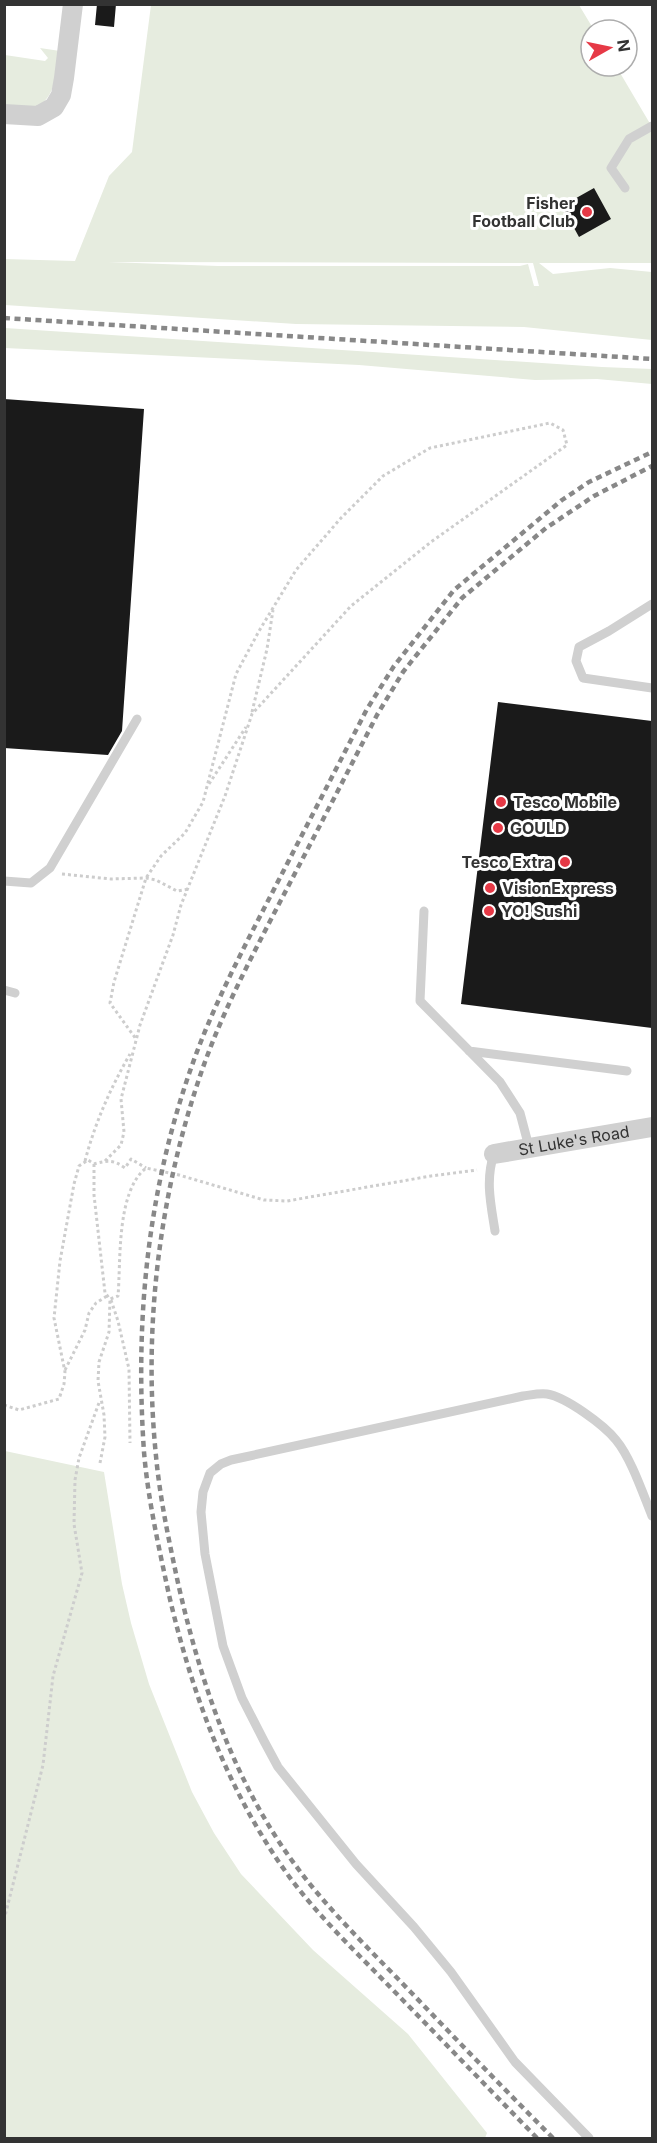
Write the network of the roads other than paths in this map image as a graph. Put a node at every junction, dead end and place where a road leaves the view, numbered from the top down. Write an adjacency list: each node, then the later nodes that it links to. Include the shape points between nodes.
1 (73, 4): 2 (street, via 61,95 54,106 38,116)
2 (4, 114)
3 (652, 126): 4 (lane, via 629,139 611,168)
4 (625, 188)
5 (652, 604): 6 (lane, via 579,647 576,661 583,678)
6 (652, 688)
7 (137, 719): 8 (lane, via 51,867 31,884)
8 (4, 881)
9 (424, 911): 12 (lane, via 420,1001)
10 (4, 990): 11 (lane)
11 (15, 993)
12 (469, 1050): 13 (lane); 15 (lane, via 500,1082 520,1113)
13 (627, 1071)
14 (652, 1127): 15 (street, St Luke's Road)
15 (529, 1147): 16 (street, St Luke's Road)
16 (491, 1161): 17 (lane, via 489,1192)
17 (495, 1231)
18 (652, 1516): 19 (lane, via 617,1441 575,1407 545,1394 231,1460 210,1473 201,1512 223,1646 242,1698 278,1767 451,1972 514,2061)
19 (590, 2139)

